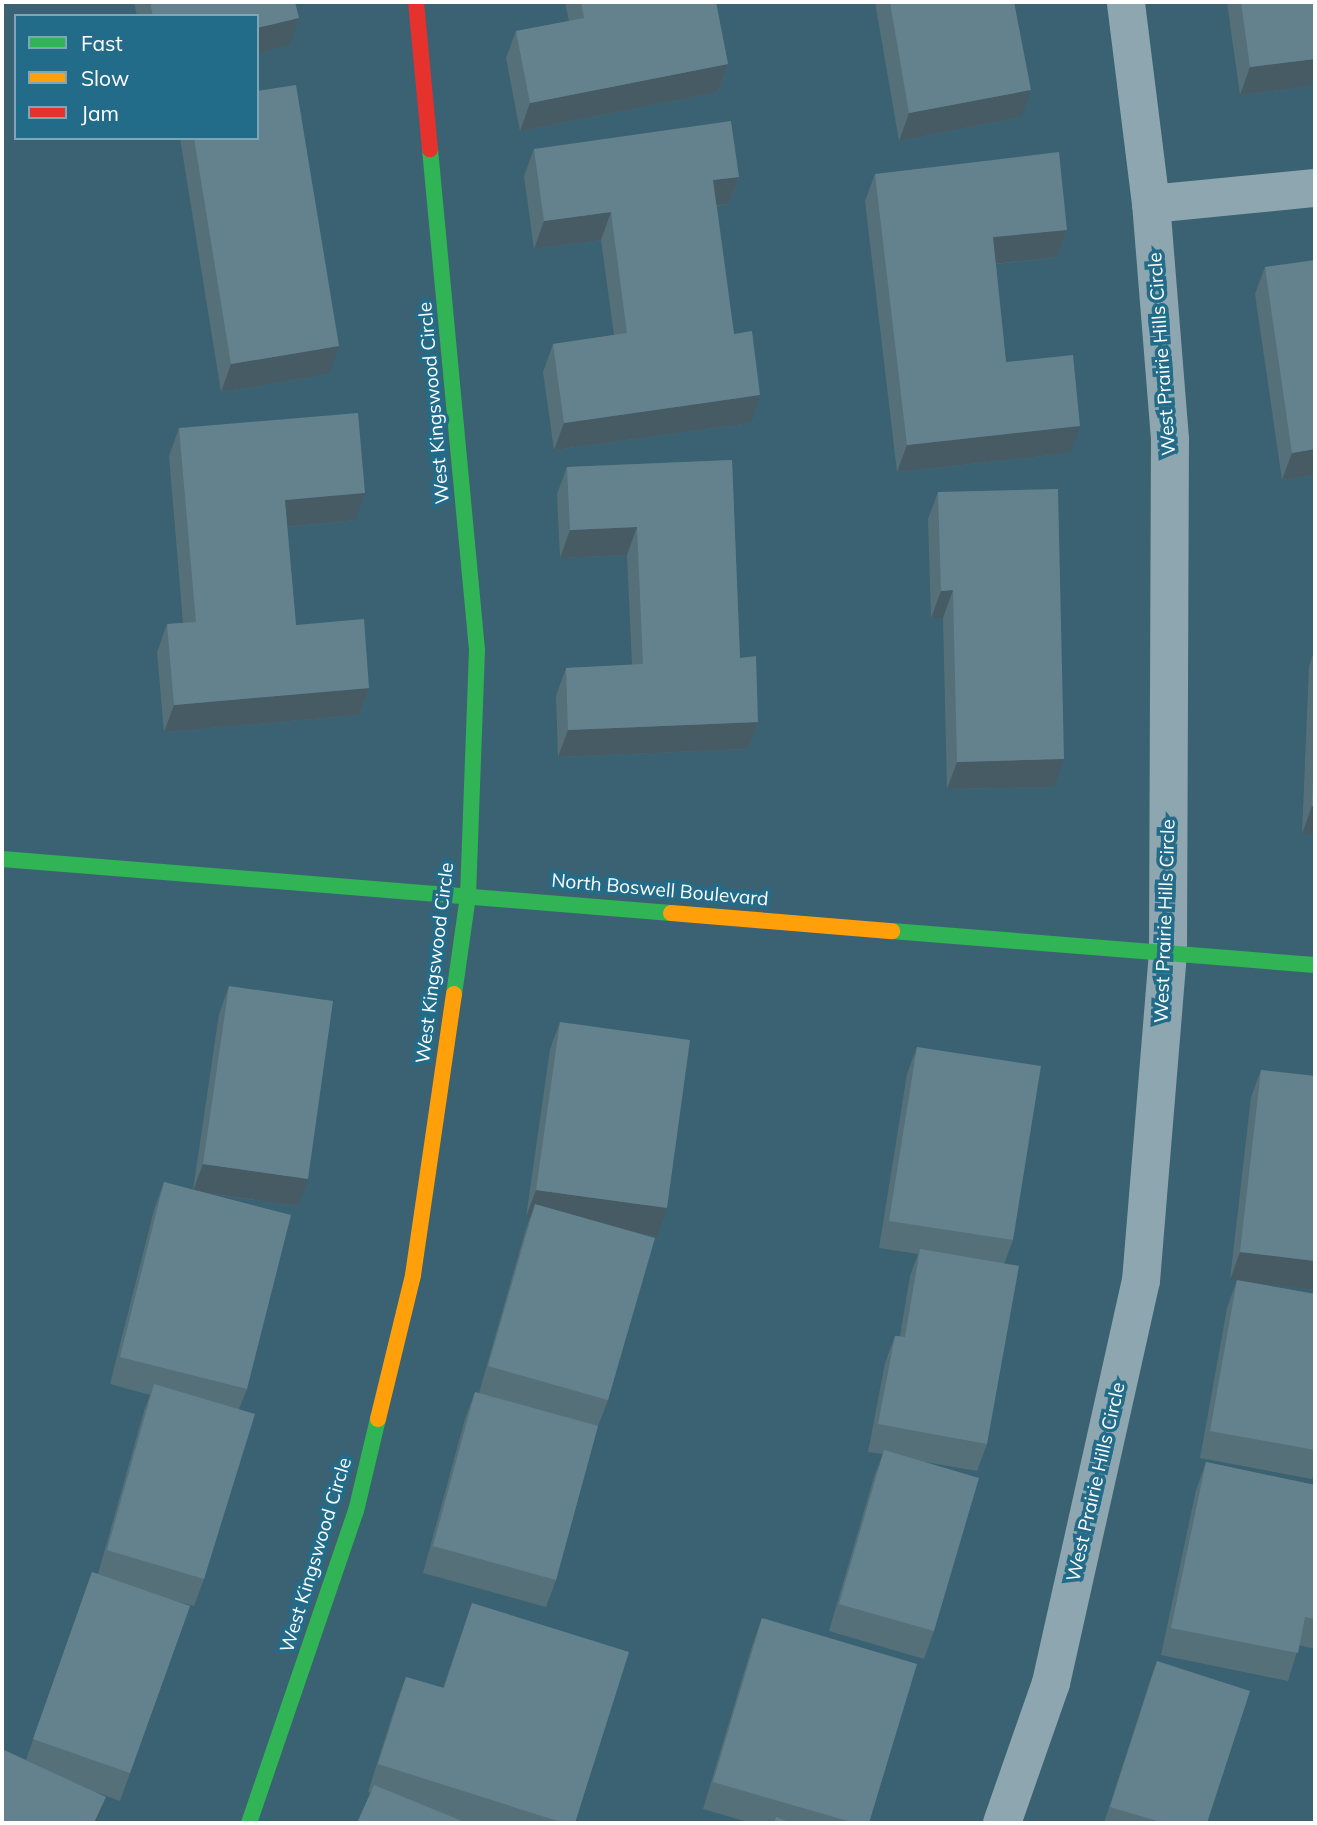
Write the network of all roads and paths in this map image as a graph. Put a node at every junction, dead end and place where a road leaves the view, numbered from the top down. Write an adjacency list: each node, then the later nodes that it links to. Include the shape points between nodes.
1 (416, 2): 6 (street, West Kingswood Circle, via 477,650)
2 (1126, 2): 4 (street, West Prairie Hills Circle)
3 (1315, 188): 4 (street)
4 (1151, 204): 7 (street, West Prairie Hills Circle, via 1170,439)
5 (2, 859): 6 (street, North Boswell Boulevard)
6 (468, 896): 7 (street, North Boswell Boulevard); 9 (street, West Kingswood Circle, via 413,1275 356,1511)
7 (1168, 952): 8 (street, North Boswell Boulevard); 10 (street, West Prairie Hills Circle, via 1141,1281 1051,1683)
8 (1315, 965)
9 (250, 1823)
10 (1002, 1823)

